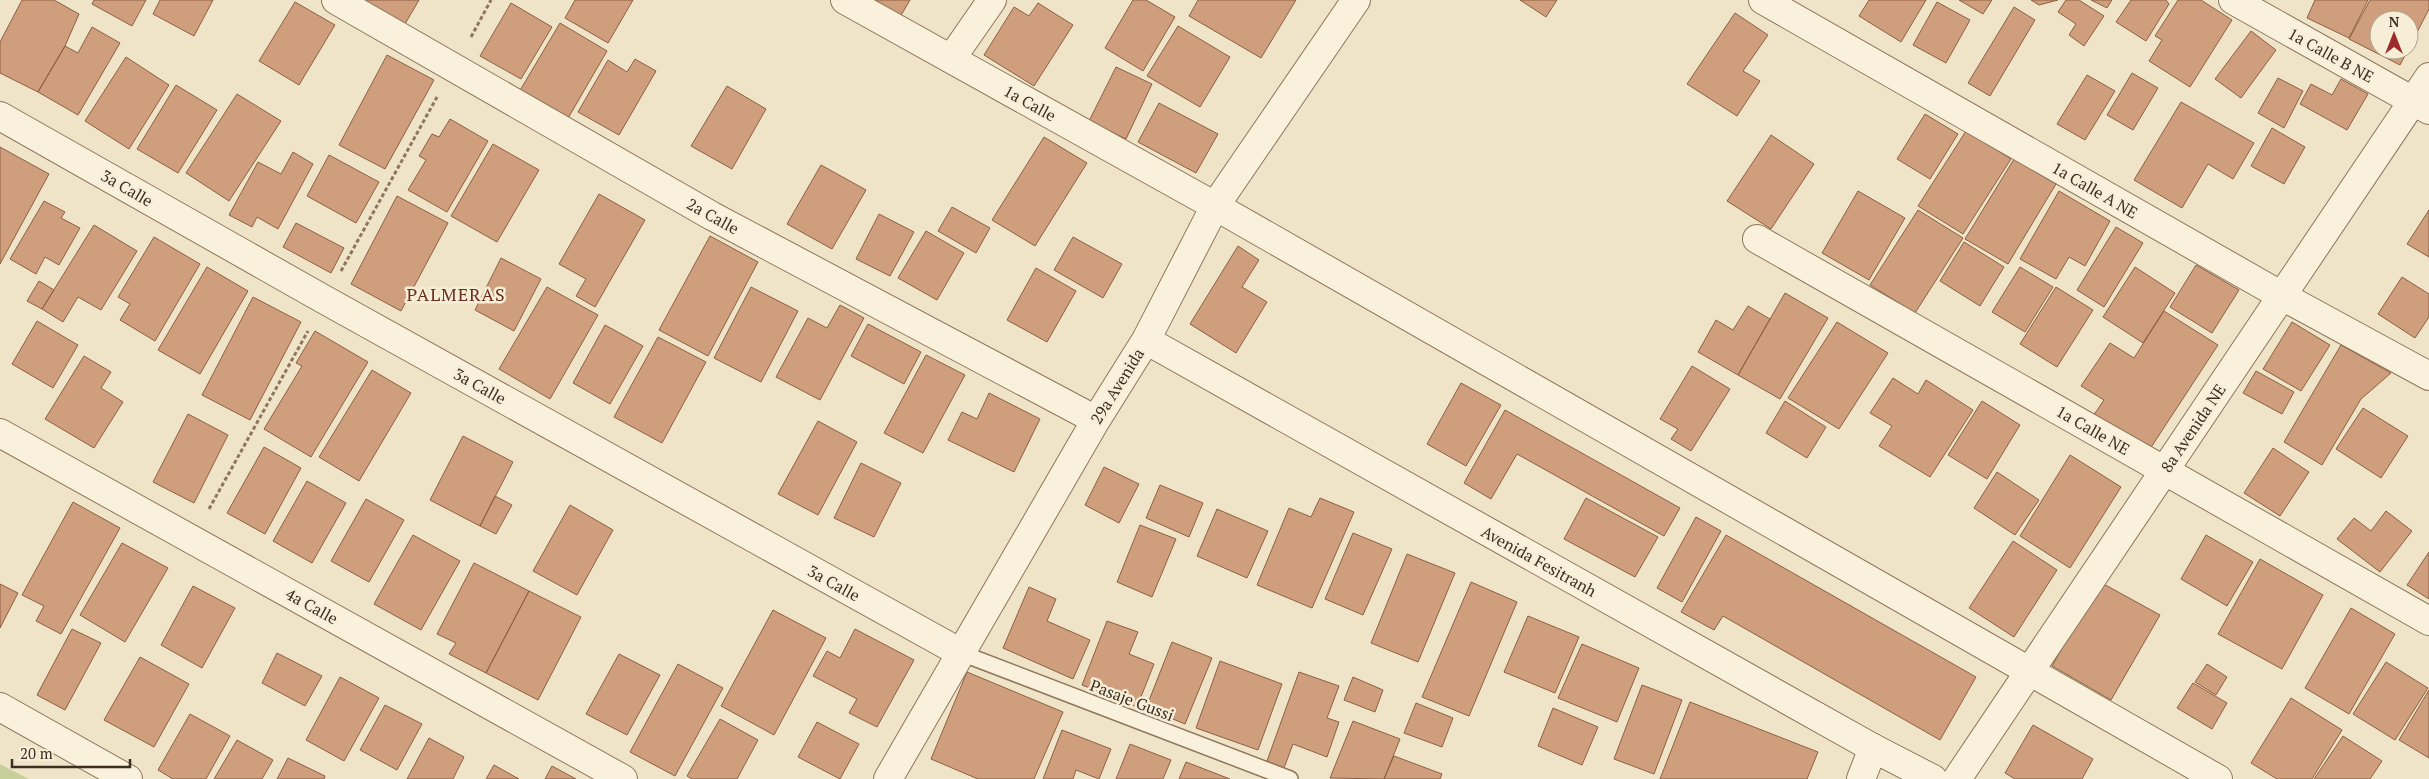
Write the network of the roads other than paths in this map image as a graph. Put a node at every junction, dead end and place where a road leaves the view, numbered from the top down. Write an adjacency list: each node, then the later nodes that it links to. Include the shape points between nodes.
1 (336, 0): 16 (street, 2a Calle, via 712,216)
2 (845, 0): 7 (street, 1a Calle)
3 (992, 0): 7 (street)
4 (1356, 0): 11 (street, 29a Avenida)
5 (1763, 0): 13 (street, 1a Calle A NE)
6 (2233, 0): 9 (street, 1a Calle B NE)
7 (951, 59): 11 (street, 1a Calle)
8 (2429, 77): 9 (street, 8a Avenida NE)
9 (2421, 105): 13 (street, 8a Avenida NE)
10 (0, 116): 20 (street, 3a Calle)
11 (1215, 206): 14 (street, 29a Avenida); 21 (street, 1a Calle)
12 (1757, 239): 18 (street, 1a Calle NE)
13 (2282, 296): 15 (street, 1a Calle A NE); 18 (street, 8a Avenida NE)
14 (1146, 340): 16 (street, 29a Avenida); 23 (street, Avenida Fesitranh)
15 (2429, 376)
16 (1096, 420): 20 (street, 29a Avenida)
17 (0, 433): 25 (street, 4a Calle)
18 (2164, 470): 19 (street, 1a Calle NE); 21 (street, 8a Avenida NE)
19 (2429, 622)
20 (961, 653): 26 (street, 29a Avenida); 27 (lane, Pasaje Gussi)
21 (2030, 672): 30 (street, 8a Avenida NE); 31 (street, 1a Calle)
22 (0, 707): 24 (street)
23 (1873, 748): 28 (street); 29 (street, Avenida Fesitranh)
24 (128, 779)
25 (623, 779)
26 (888, 779)
27 (1290, 779)
28 (1861, 779)
29 (1933, 779)
30 (1957, 779)
31 (2218, 779)

